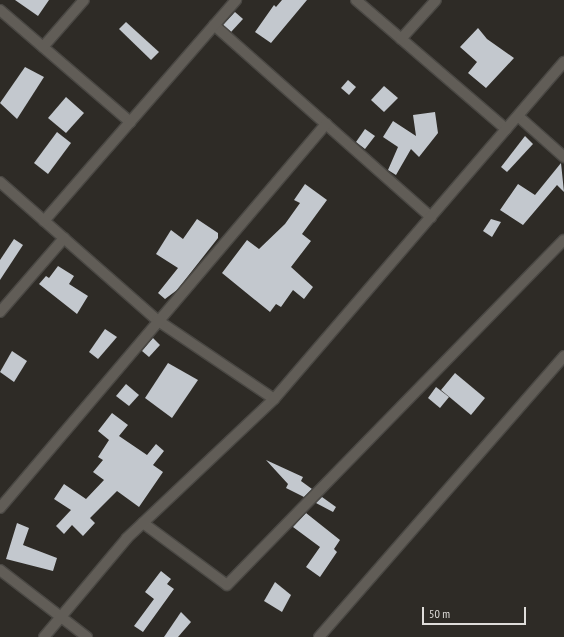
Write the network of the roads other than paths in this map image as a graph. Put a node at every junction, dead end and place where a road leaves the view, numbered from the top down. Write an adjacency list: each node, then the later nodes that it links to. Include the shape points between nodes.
1 (84, 0): 8 (street)
2 (236, 0): 6 (street)
3 (356, 0): 7 (street)
4 (436, 0): 7 (street)
5 (0, 10): 8 (street)
6 (214, 25): 11 (street); 12 (street)
7 (401, 39): 13 (street)
8 (43, 47): 11 (street)
9 (564, 62): 10 (street)
10 (518, 116): 13 (street); 14 (street)
11 (130, 122): 17 (street)
12 (326, 124): 16 (street); 21 (street)
13 (506, 129): 16 (street)
14 (564, 157)
15 (0, 182): 17 (street)
16 (431, 216): 23 (street)
17 (44, 221): 18 (street)
18 (64, 238): 20 (street); 21 (street)
19 (564, 240): 25 (street, via 227,585)
20 (0, 312)
21 (157, 320): 23 (street); 24 (street)
22 (564, 356): 30 (street)
23 (274, 399): 25 (street)
24 (0, 508)
25 (143, 523): 27 (street)
26 (0, 570): 27 (street)
27 (62, 616): 28 (street); 29 (street)
28 (44, 637)
29 (87, 637)
30 (319, 637)

